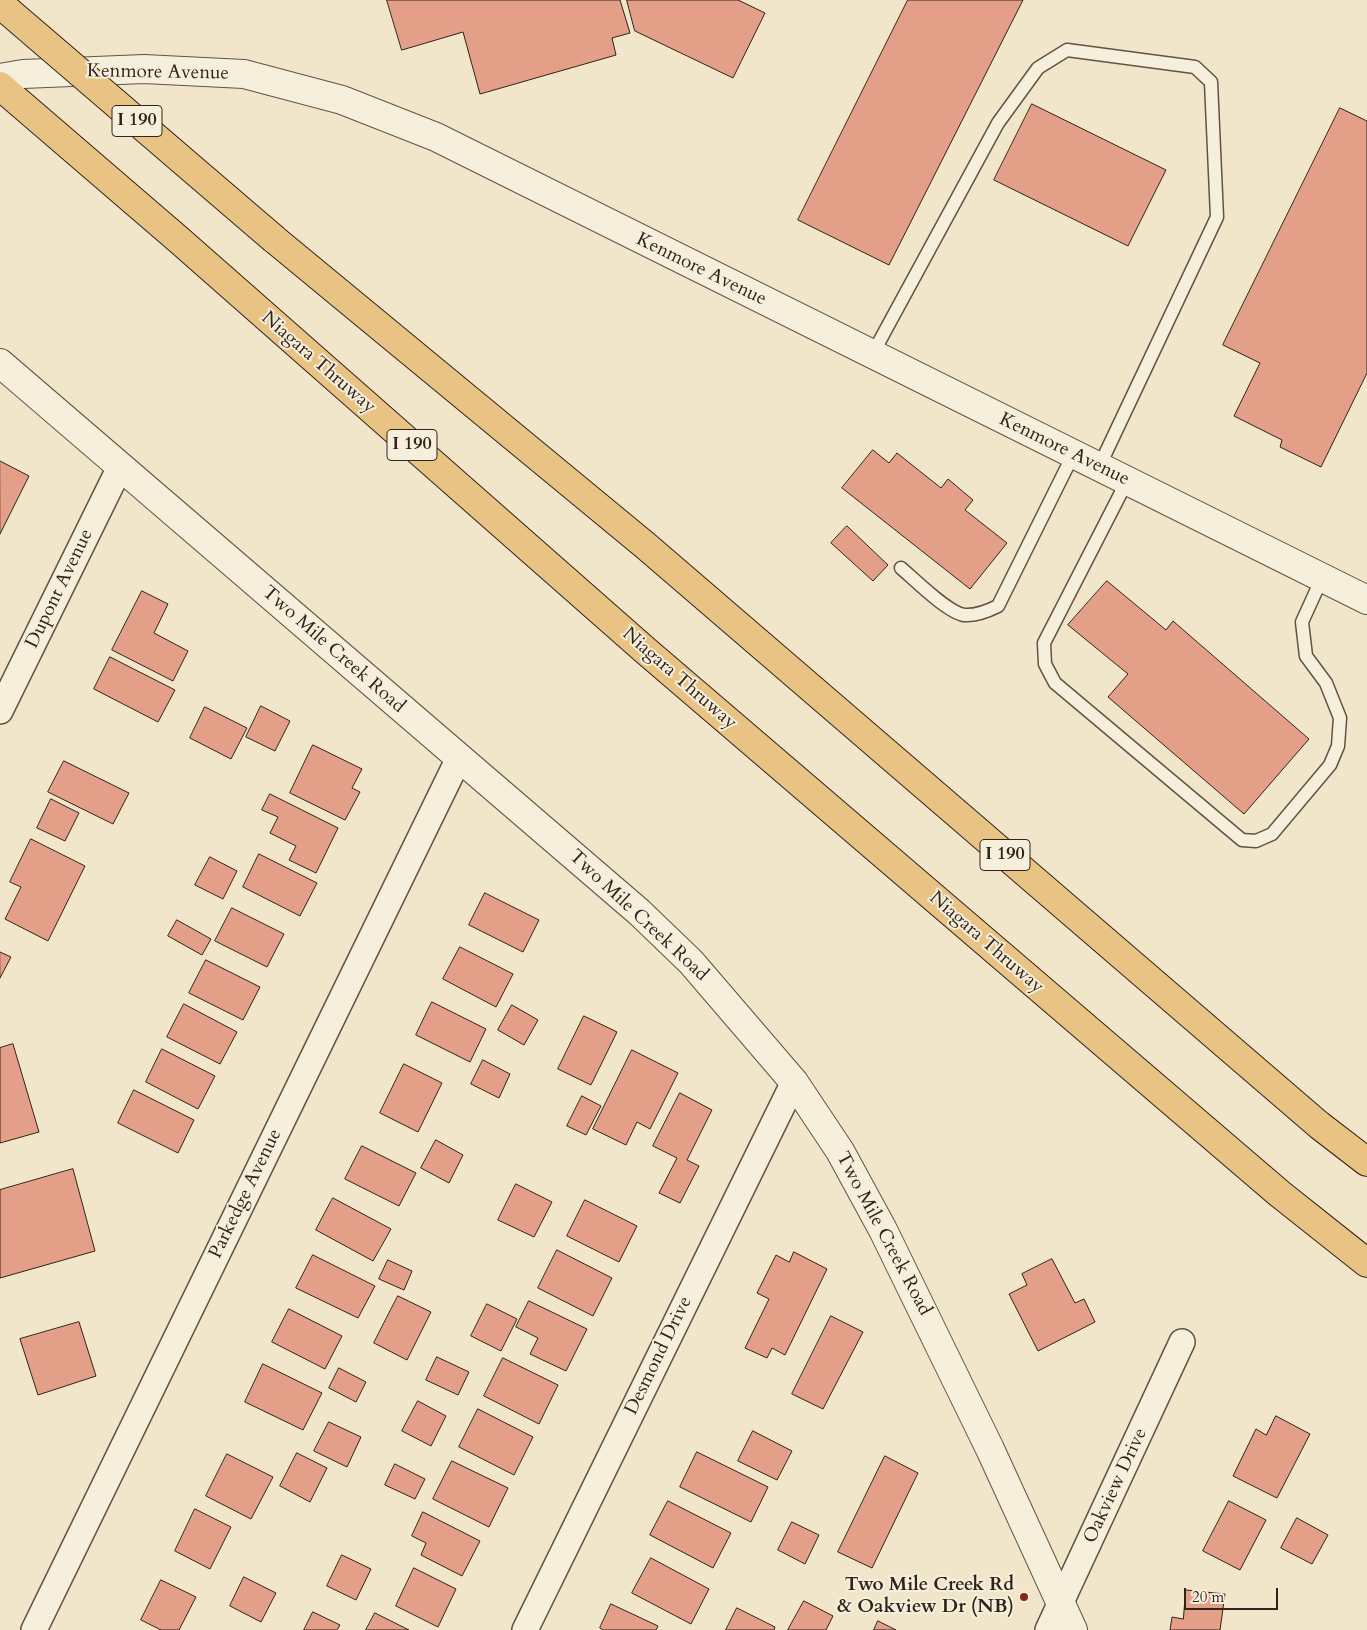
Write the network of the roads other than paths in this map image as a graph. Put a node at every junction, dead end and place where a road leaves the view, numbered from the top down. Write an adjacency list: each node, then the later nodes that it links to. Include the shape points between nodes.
1 (0, 4): 16 (highway, I 190, bridge, via 274,239 646,546 1312,1119)
2 (0, 78): 4 (street, Kenmore Avenue, via 144,68 244,74 342,100 436,137)
3 (0, 86): 17 (highway, Niagara Thruway / I 190, via 646,651 1280,1194)
4 (872, 355): 6 (street, Kenmore Avenue); 8 (lane, via 998,123 1038,68 1068,50 1195,67 1211,82 1217,217)
5 (0, 364): 7 (street, Two Mile Creek Road)
6 (1072, 455): 8 (street, Kenmore Avenue); 10 (lane, via 998,606 983,613 963,615 944,605)
7 (120, 467): 13 (street, Dupont Avenue); 14 (street, Two Mile Creek Road)
8 (1099, 467): 9 (street, Kenmore Avenue)
9 (1127, 481): 11 (street, Kenmore Avenue); 11 (lane, via 1044,643 1045,664 1055,683 1242,840 1256,841 1272,834 1330,765 1338,746 1340,718 1326,683 1306,656 1302,622)
10 (901, 568)
11 (1322, 578): 12 (street, Kenmore Avenue)
12 (1367, 600)
13 (0, 711)
14 (459, 758): 15 (street, Two Mile Creek Road, via 639,912 691,962); 20 (street, Parkedge Avenue)
15 (794, 1082): 19 (street, Two Mile Creek Road, via 840,1151 883,1230 990,1449); 21 (street, Desmond Drive)
16 (1367, 1162)
17 (1367, 1262)
18 (1182, 1342): 19 (street, Oakview Drive)
19 (1061, 1604): 22 (street, Oakview Drive); 23 (street, Two Mile Creek Road)
20 (36, 1629)
21 (525, 1630)
22 (1048, 1630)
23 (1073, 1630)

